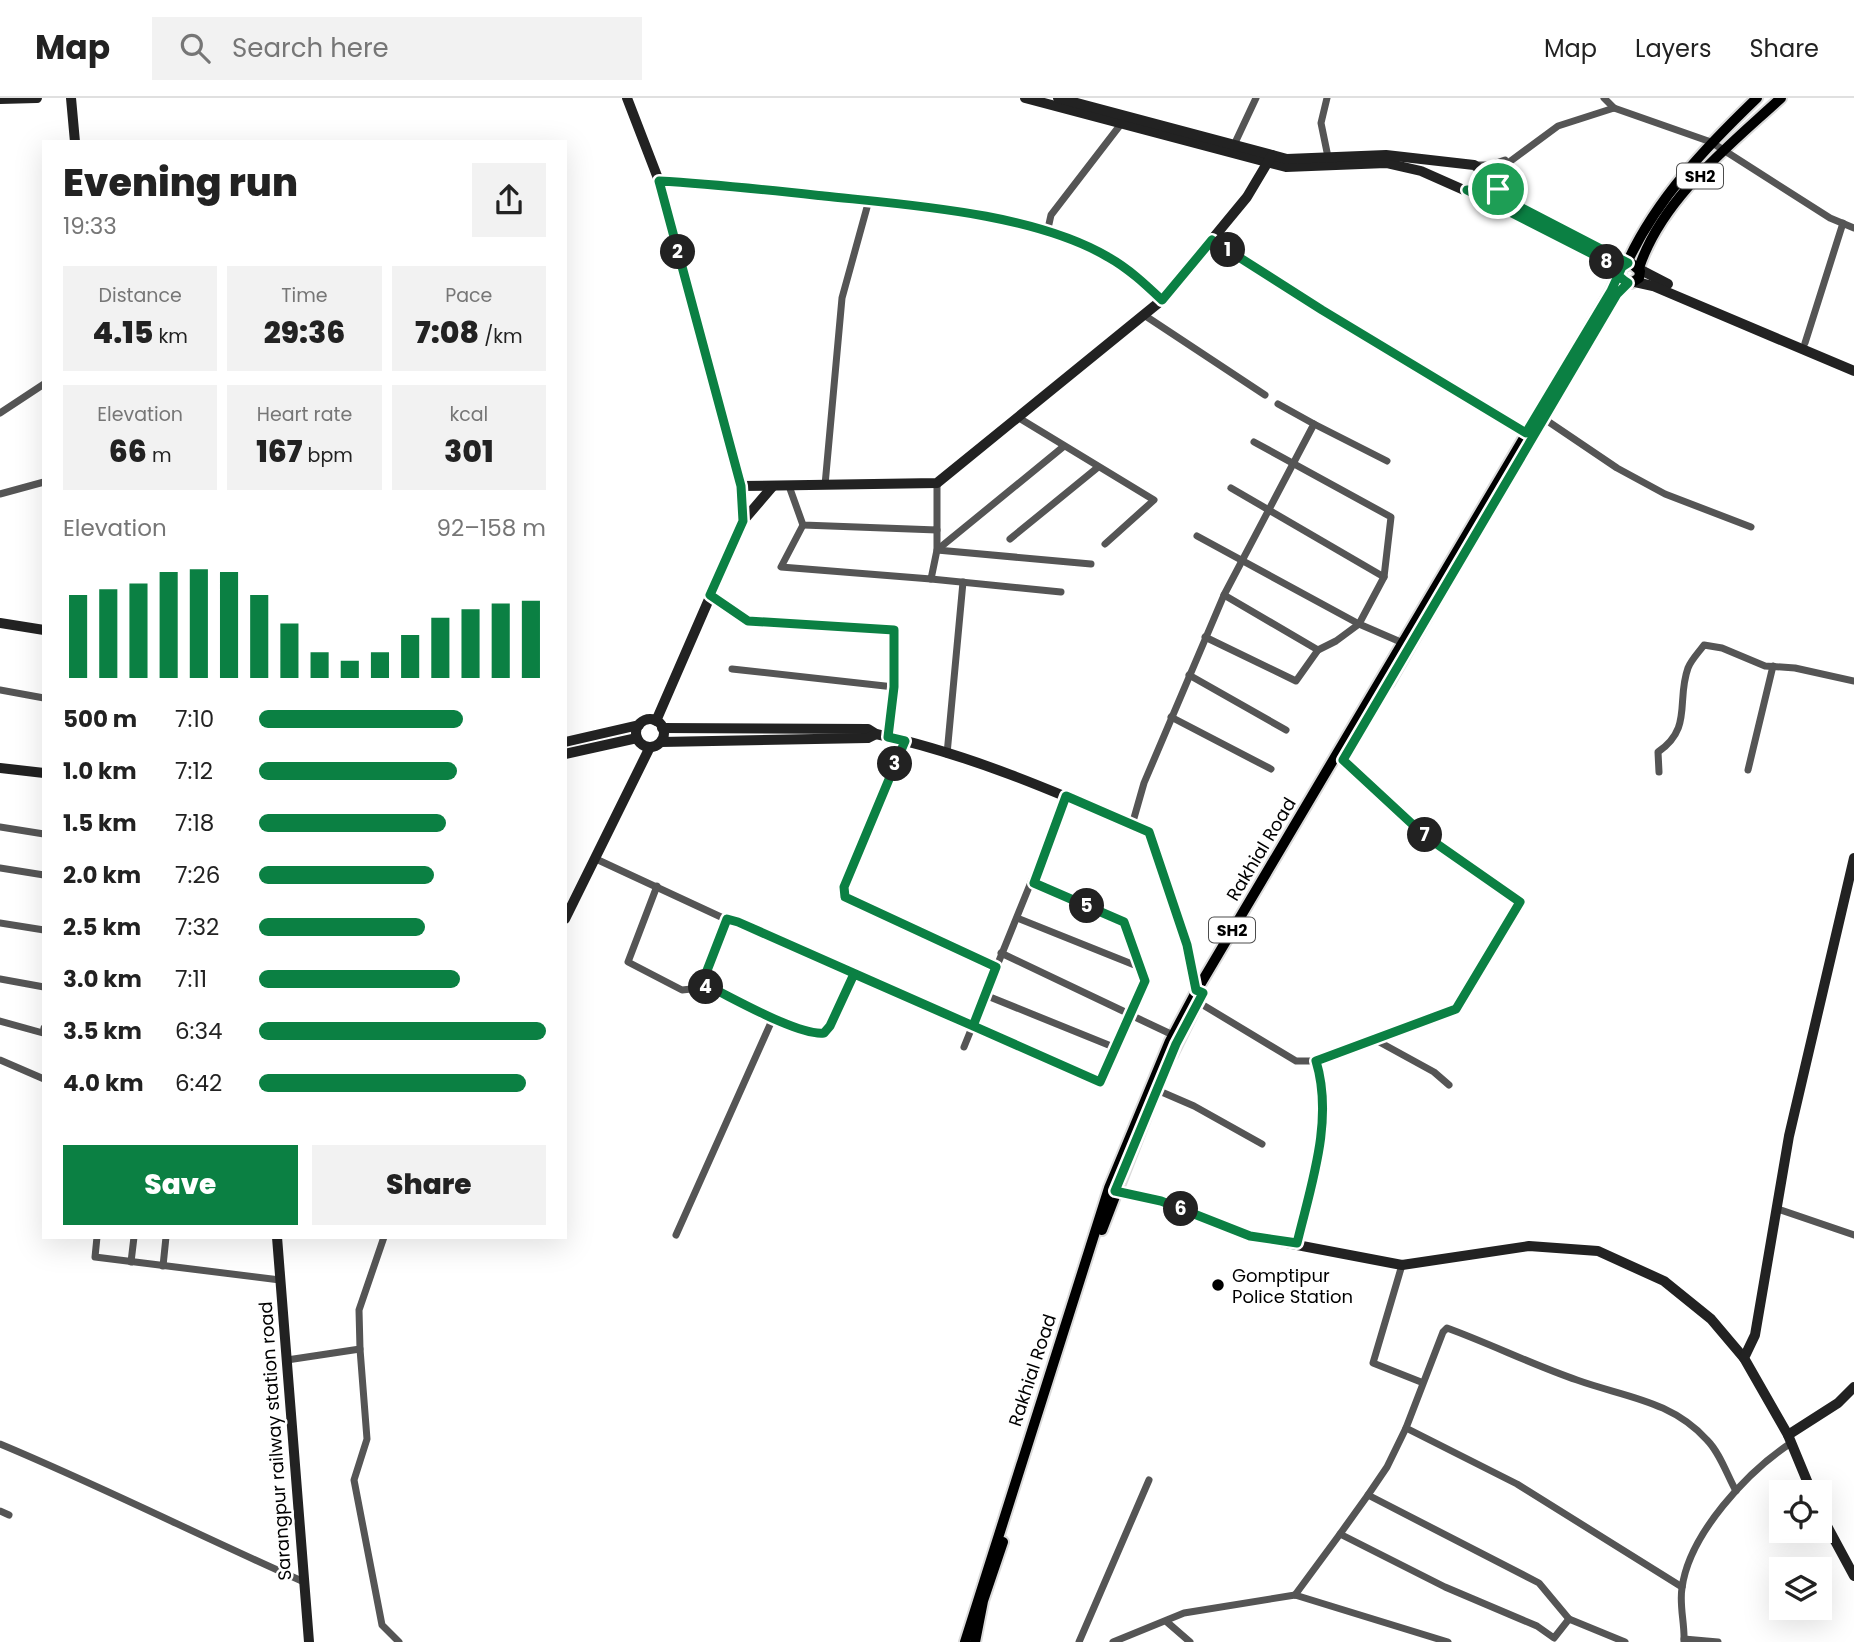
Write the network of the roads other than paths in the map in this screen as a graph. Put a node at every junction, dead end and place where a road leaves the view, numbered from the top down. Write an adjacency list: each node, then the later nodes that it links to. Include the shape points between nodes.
1 (37, 98): 9 (street)
2 (71, 98): 14 (street)
3 (627, 98): 25 (street)
4 (1025, 98): 13 (street)
5 (1327, 98): 18 (street, via 1321,123)
6 (1604, 98): 12 (street)
7 (1757, 98): 15 (main road, SH2)
8 (1781, 98): 17 (main road, SH2)
9 (0, 99)
10 (1065, 99): 16 (street)
11 (1254, 99): 16 (street)
12 (1614, 108): 15 (street); 20 (street, via 1558,126)
13 (1121, 124): 19 (street); 30 (street, via 1051,215)
14 (75, 140)
15 (1711, 142): 17 (street); 32 (main road, SH2, via 1670,193)
16 (1234, 145): 19 (street)
17 (1724, 150): 28 (street); 33 (main road, SH2, via 1675,203 1645,249)
18 (1328, 157): 19 (street); 21 (street)
19 (1269, 158): 21 (street, via 1286,167); 31 (street, via 1247,197)
20 (1512, 158): 23 (street); 24 (street)
21 (1386, 159): 22 (street)
22 (1422, 165): 23 (street); 26 (street)
23 (1474, 165): 24 (street)
24 (1489, 177): 26 (street, via 1481,190); 32 (street, via 1516,205)
25 (659, 181): 27 (street); 57 (street)
26 (1467, 190): 34 (street, via 1606,261)
27 (869, 200): 30 (street, via 955,210); 56 (street, via 842,298)
28 (1843, 223): 29 (street); 38 (street)
29 (1854, 228)
30 (1047, 233): 36 (street, via 1107,256)
31 (1212, 240): 36 (street); 48 (street)
32 (1628, 263): 33 (main road); 34 (main road)
33 (1639, 268): 35 (main road, via 1640,275); 38 (street)
34 (1620, 274): 35 (main road); 48 (main road, Rakhial Road / SH2)
35 (1631, 283): 40 (street, via 1653,286); 46 (main road, Rakhial Road / SH2, via 1617,294)
36 (1162, 300): 37 (street)
37 (1144, 315): 42 (street); 45 (street)
38 (1805, 343): 39 (street)
39 (1854, 364)
40 (1854, 371)
41 (42, 385): 44 (street)
42 (1265, 395)
43 (1278, 404): 47 (street)
44 (0, 413)
45 (1019, 418): 50 (street); 55 (street)
46 (1543, 418): 65 (street, via 1665,494); 105 (main road, Rakhial Road / SH2)
47 (1314, 424): 51 (street); 52 (street)
48 (1526, 433): 83 (main road, Rakhial Road / SH2)
49 (1254, 442): 52 (street)
50 (1063, 447): 53 (street); 70 (street)
51 (1387, 461)
52 (1294, 465): 62 (street); 73 (street, via 1391,517)
53 (1097, 468): 68 (street); 69 (street, via 1154,500)
54 (42, 483): 61 (street)
55 (937, 484): 56 (street); 66 (street)
56 (825, 485): 59 (street)
57 (741, 486): 58 (street); 63 (street)
58 (774, 486): 59 (street); 63 (street)
59 (789, 486): 64 (street)
60 (1231, 488): 62 (street)
61 (0, 494)
62 (1270, 512): 71 (street); 73 (street)
63 (743, 521): 77 (street)
64 (803, 525): 66 (street); 74 (street, via 781,567)
65 (1751, 527)
66 (937, 530): 70 (street)
67 (1197, 536): 71 (street)
68 (1010, 538)
69 (1105, 544)
70 (937, 550): 72 (street); 74 (street)
71 (1244, 561): 78 (street); 80 (street)
72 (1091, 564)
73 (1384, 577): 80 (street)
74 (931, 579): 75 (street)
75 (963, 582): 76 (street); 104 (street)
76 (1061, 592)
77 (710, 595): 89 (street, via 748,621 894,630); 94 (street)
78 (1224, 595): 82 (street); 84 (street)
79 (0, 623): 81 (street)
80 (1359, 624): 83 (street); 84 (street)
81 (42, 630)
82 (1205, 637): 84 (street, via 1293,682); 87 (street)
83 (1403, 643): 135 (main road, Rakhial Road / SH2)
84 (1318, 650)
85 (1773, 666): 88 (street); 108 (street); 109 (street, via 1704,645 1688,667 1680,727 1658,752)
86 (732, 668): 89 (street)
87 (1189, 675): 92 (street); 95 (street)
88 (1854, 681)
89 (894, 687): 97 (street)
90 (0, 690): 91 (street)
91 (42, 698)
92 (1171, 717): 107 (street); 112 (street)
93 (639, 725): 94 (street, via 647,720); 98 (street); 100 (street)
94 (659, 725): 96 (street, via 868,729); 101 (street)
95 (1286, 730)
96 (876, 734): 97 (street); 101 (street, via 868,738)
97 (888, 737): 99 (street)
98 (637, 738): 102 (street); 103 (street)
99 (905, 741): 104 (street); 128 (street, via 844,887 845,897)
100 (567, 742)
101 (661, 742): 102 (street)
102 (650, 747): 116 (street)
103 (567, 754)
104 (947, 754): 111 (street)
105 (1343, 760): 135 (main road, Rakhial Road / SH2); 143 (street, via 1424,835 1520,902 1456,1009)
106 (0, 768): 110 (street)
107 (1271, 769)
108 (1748, 770)
109 (1660, 772)
110 (42, 773)
111 (1066, 796): 112 (street); 120 (street)
112 (1132, 825): 135 (street, via 1149,832)
113 (0, 827): 114 (street)
114 (42, 834)
115 (1854, 858): 119 (street)
116 (596, 859): 121 (street); 122 (street)
117 (0, 868): 118 (street)
118 (42, 875)
119 (1852, 880): 153 (street, via 1789,1136)
120 (1034, 883): 123 (street); 129 (street, via 1124,922)
121 (657, 886): 124 (street); 132 (street, via 628,961 682,990)
122 (567, 915)
123 (1017, 918): 127 (street); 129 (street)
124 (727, 919): 130 (street); 132 (street)
125 (0, 923): 126 (street)
126 (42, 930)
127 (1001, 953): 128 (street); 136 (street)
128 (996, 967): 134 (street)
129 (1142, 968): 145 (street, via 1145,981)
130 (854, 974): 137 (street, via 824,1033); 140 (street)
131 (0, 979): 133 (street)
132 (701, 986): 137 (street)
133 (42, 987)
134 (985, 995): 140 (street); 145 (street)
135 (1199, 995): 142 (main road, Rakhial Road / SH2); 147 (street, via 1296,1061); 150 (main road, Rakhial Road / SH2)
136 (1123, 1011)
137 (774, 1018): 154 (street)
138 (1137, 1018): 142 (street)
139 (0, 1021): 141 (street)
140 (973, 1026): 144 (street); 145 (street, via 1100,1082)
141 (42, 1033)
142 (1173, 1035): 152 (main road, Rakhial Road / SH2)
143 (1372, 1038): 147 (street); 149 (street)
144 (964, 1047)
145 (1116, 1048)
146 (0, 1060): 148 (street)
147 (1316, 1061): 161 (street, via 1323,1084 1320,1144)
148 (42, 1078)
149 (1449, 1085)
150 (1157, 1090): 151 (street); 152 (main road, Rakhial Road / SH2)
151 (1262, 1144)
152 (1112, 1189): 161 (street, via 1161,1201 1250,1236); 188 (main road, Rakhial Road / SH2)
153 (1778, 1209): 155 (street); 167 (street, via 1755,1335)
154 (676, 1235)
155 (1854, 1235)
156 (97, 1239): 162 (street, via 95,1257)
157 (134, 1239): 162 (street)
158 (166, 1239): 164 (street)
159 (279, 1239): 165 (street, Sarangpur railway station road)
160 (383, 1239): 166 (street, via 359,1310)
161 (1297, 1243): 163 (street)
162 (131, 1262): 164 (street)
163 (1402, 1265): 167 (street, via 1529,1246 1598,1251 1664,1281 1711,1319); 169 (street, via 1373,1363)
164 (163, 1266): 165 (street)
165 (280, 1280): 168 (street, Sarangpur railway station road)
166 (360, 1349): 168 (street); 192 (street, via 367,1439 354,1480 382,1625)
167 (1744, 1357): 172 (street)
168 (287, 1360): 183 (street, Sarangpur railway station road)
169 (1421, 1382): 171 (street); 176 (street, via 1447,1328 1578,1381 1666,1408 1709,1441)
170 (1854, 1387): 172 (street)
171 (1406, 1428): 177 (street); 184 (street, via 1517,1483)
172 (1790, 1439): 175 (street); 176 (street)
173 (0, 1444): 183 (street)
174 (1149, 1480): 193 (street)
175 (1807, 1480)
176 (1736, 1491): 184 (street, via 1710,1525)
177 (1368, 1495): 180 (street); 186 (street, via 1539,1583)
178 (0, 1511): 179 (street)
179 (9, 1515)
180 (1340, 1534): 185 (street); 186 (street, via 1554,1638)
181 (1832, 1535): 182 (street)
182 (1854, 1576)
183 (304, 1582): 191 (street, Sarangpur railway station road)
184 (1682, 1587): 190 (street)
185 (1296, 1595): 187 (street, via 1184,1614); 189 (street)
186 (1569, 1619): 196 (street)
187 (1167, 1622): 194 (street); 195 (street)
188 (975, 1641)
189 (1443, 1641)
190 (1684, 1641): 197 (street)
191 (309, 1642)
192 (399, 1642)
193 (1079, 1642)
194 (1113, 1642)
195 (1191, 1642)
196 (1625, 1642)
197 (1718, 1642)

